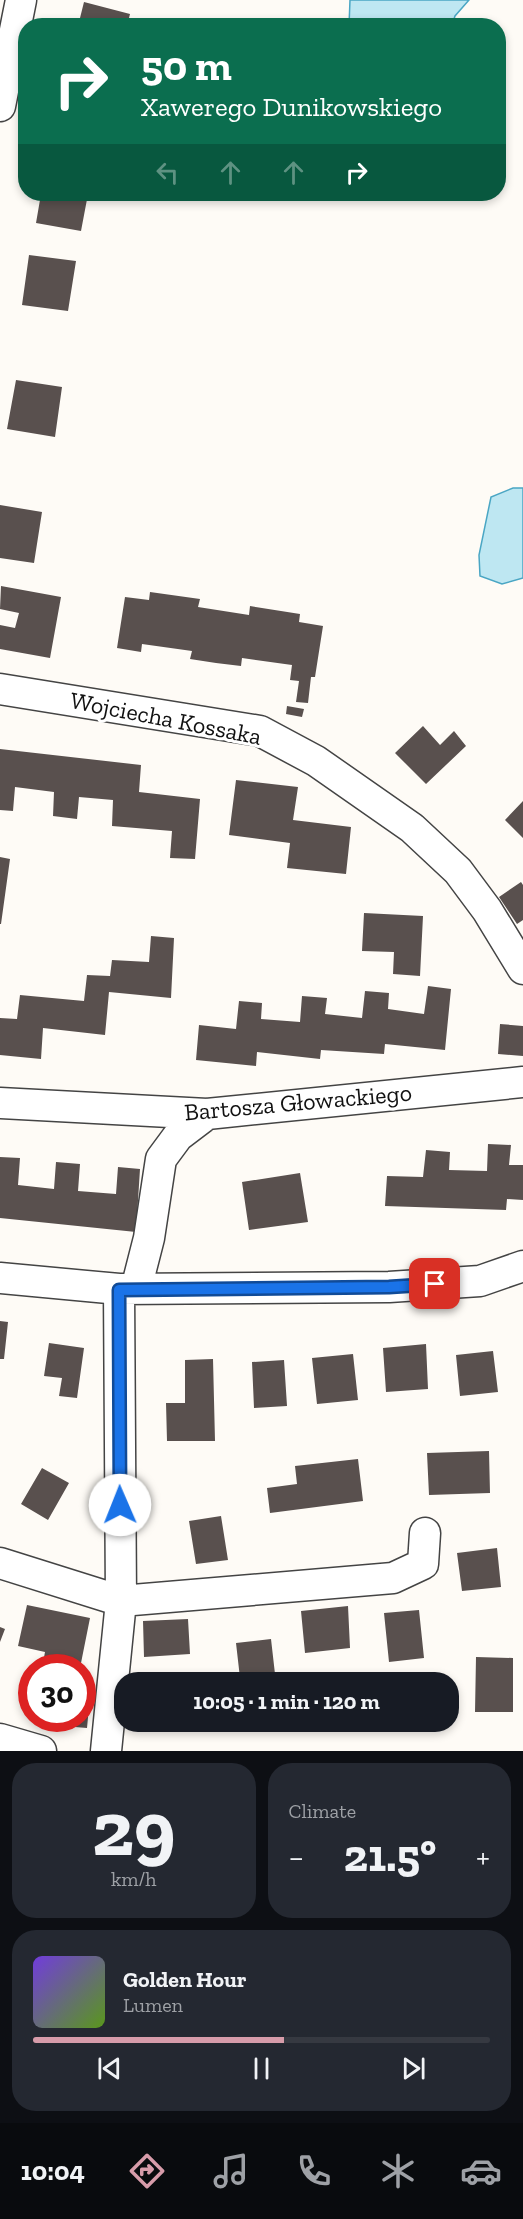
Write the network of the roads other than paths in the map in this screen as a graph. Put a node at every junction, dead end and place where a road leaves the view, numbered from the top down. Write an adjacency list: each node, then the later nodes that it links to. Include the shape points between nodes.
1 (21, 0): 2 (street)
2 (0, 106)
3 (0, 689): 4 (street, Wojciecha Kossaka, via 260,731 355,788 431,845 458,871)
4 (523, 969)
5 (523, 1082): 7 (street, Bartosza Głowackiego)
6 (0, 1103): 7 (street, Bartosza Głowackiego)
7 (207, 1114): 10 (street, via 178,1136 161,1159 149,1238)
8 (523, 1266): 10 (street, via 480,1281 389,1287)
9 (0, 1278): 10 (street)
10 (127, 1289): 13 (street)
11 (425, 1533): 13 (street, via 423,1564 393,1578)
12 (0, 1563): 13 (street)
13 (121, 1600): 16 (street)
14 (0, 1739): 15 (street)
15 (40, 1751)
16 (106, 1751)

